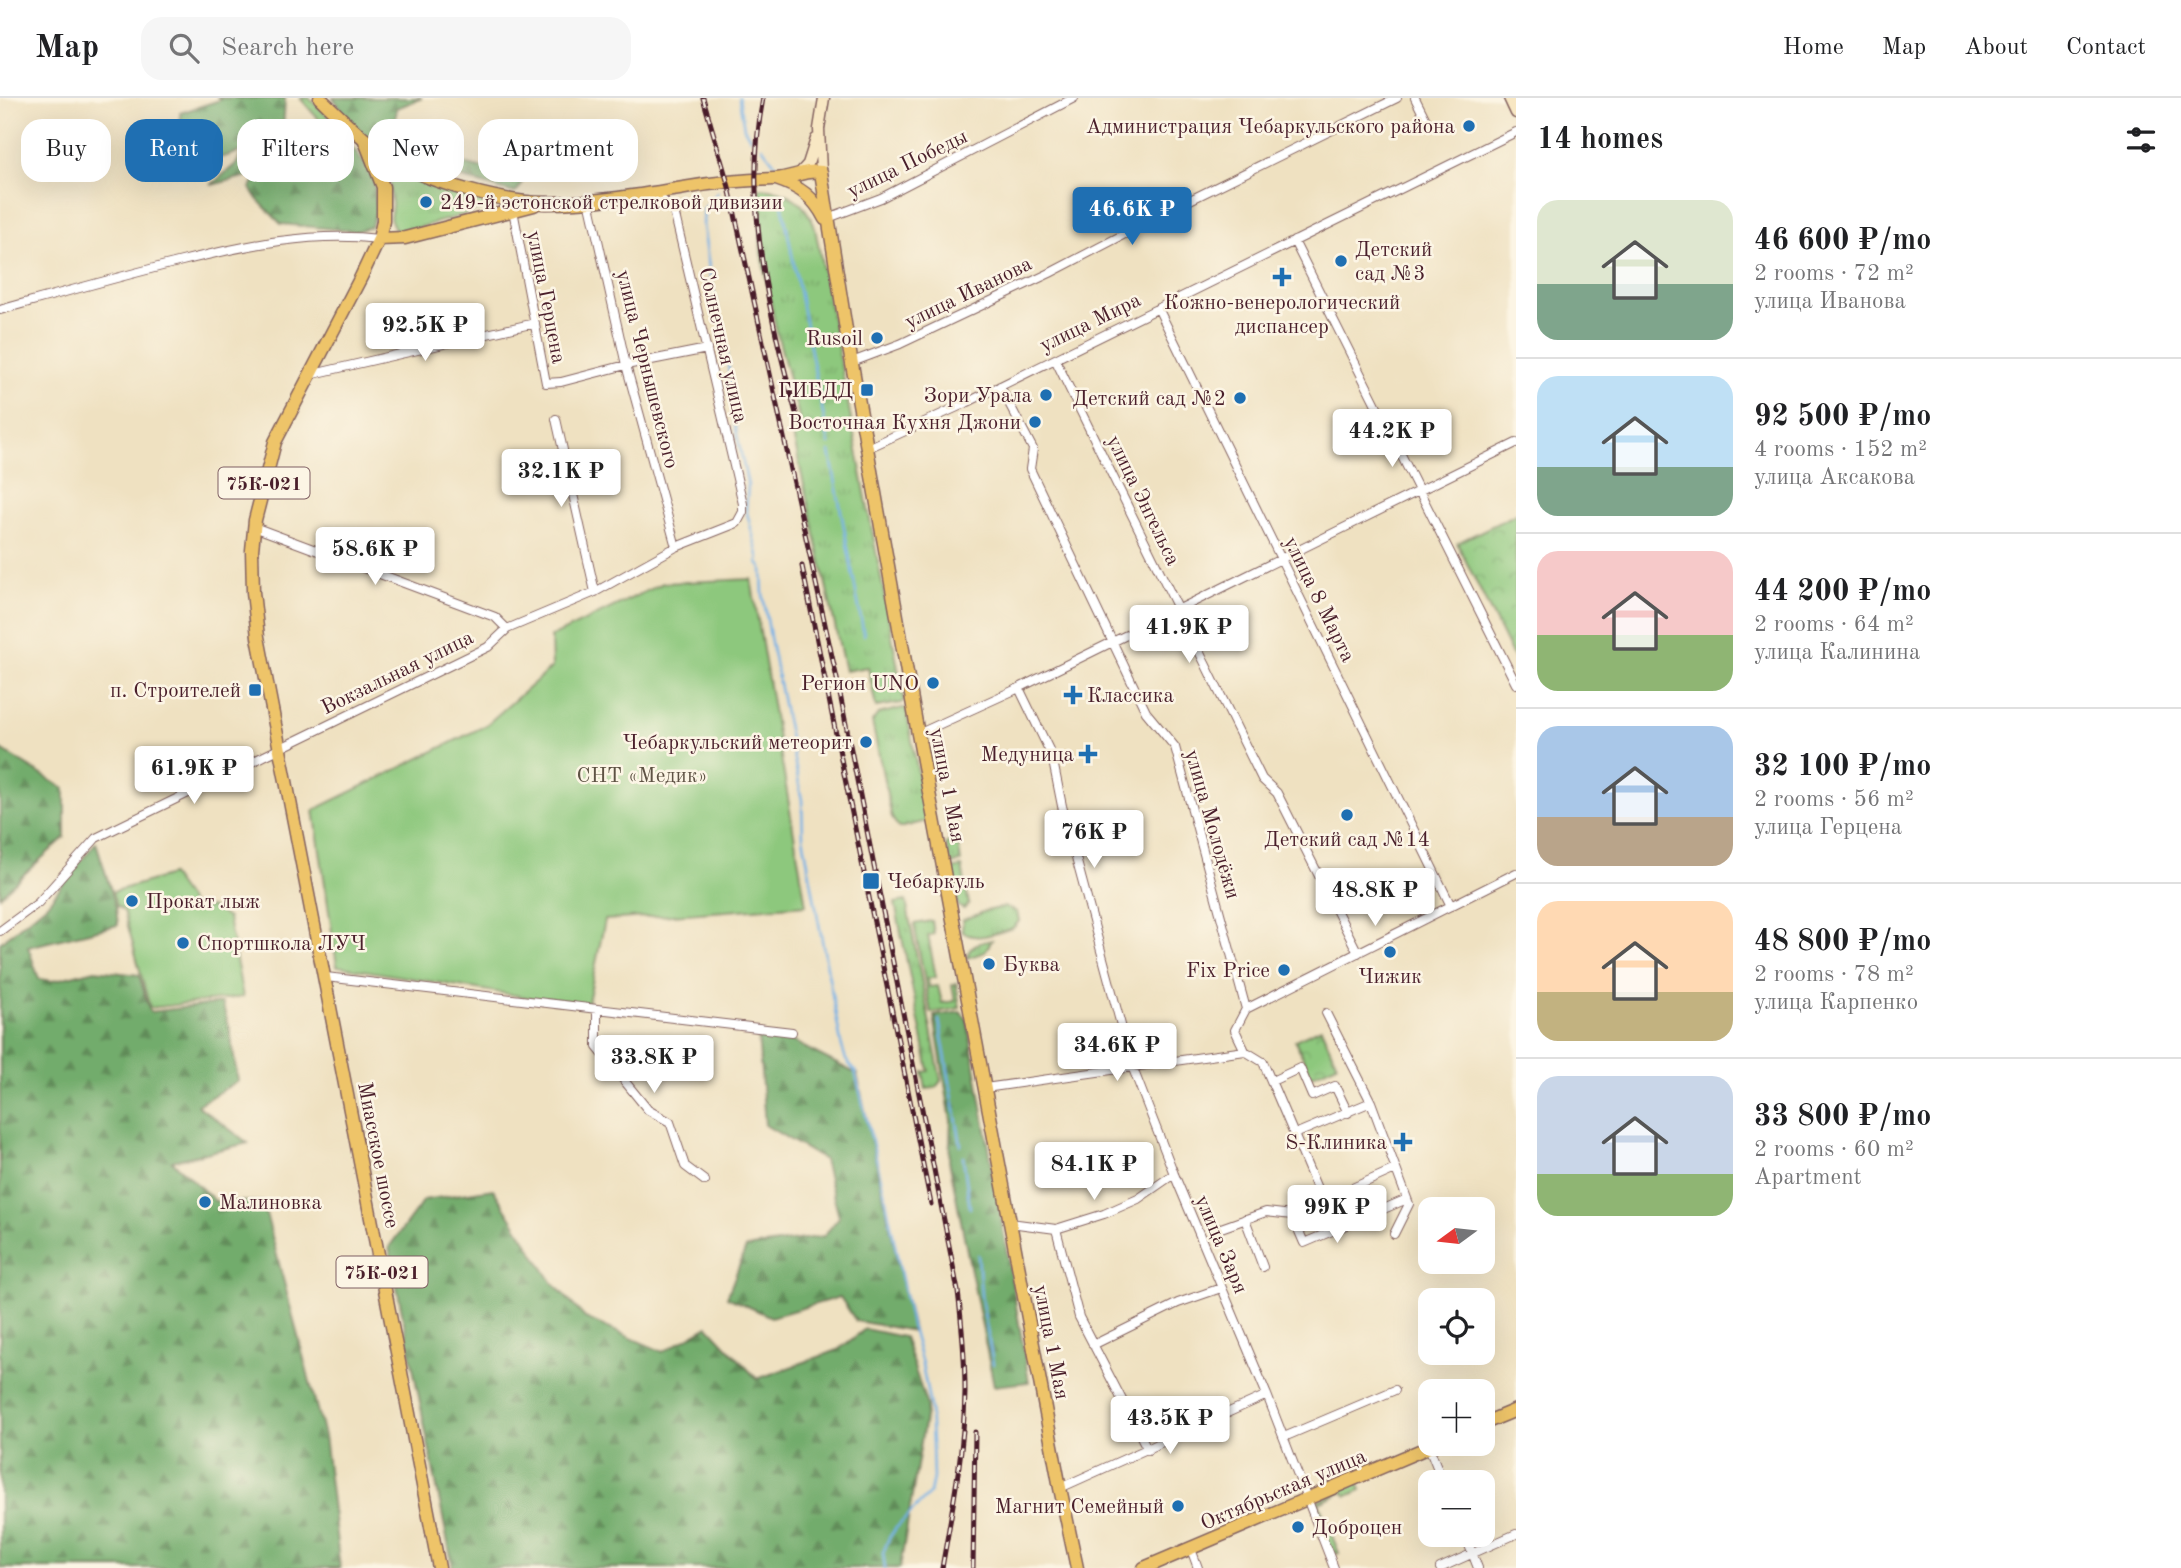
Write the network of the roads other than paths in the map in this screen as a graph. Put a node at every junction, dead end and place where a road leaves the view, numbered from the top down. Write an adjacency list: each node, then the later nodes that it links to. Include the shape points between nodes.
1 (320, 98): 11 (main road)
2 (824, 98): 9 (main road)
3 (1074, 98): 21 (street, улица Победы)
4 (1397, 98): 29 (street, улица Иванова, via 1051,272)
5 (1415, 98): 8 (street)
6 (1509, 98): 7 (main road)
7 (1516, 113)
8 (1428, 124)
9 (819, 129): 12 (main road); 13 (main road, via 808,164)
10 (1516, 132): 23 (street, улица Мира)
11 (363, 137): 19 (main road, via 394,161 447,184); 22 (main road, 75К-021, via 383,187)
12 (821, 172): 13 (main road); 15 (main road, улица 1 Мая)
13 (798, 175): 14 (main road)
14 (776, 179): 16 (main road); 17 (main road, via 734,180)
15 (823, 186): 16 (main road); 21 (main road, улица 1 Мая)
16 (800, 189): 21 (main road)
17 (655, 193): 18 (main road); 27 (street, Солнечная улица, via 674,212)
18 (589, 200): 19 (main road); 30 (street, улица Чернышевского)
19 (545, 203): 20 (main road)
20 (513, 210): 22 (main road, via 405,238); 26 (street, улица Герцена)
21 (828, 223): 29 (main road, улица 1 Мая)
22 (379, 239): 25 (street, via 333,235 244,246); 31 (main road, 75К-021)
23 (1294, 241): 24 (street, улица Мира); 36 (street)
24 (1158, 308): 28 (street, улица Мира); 40 (street, улица 8 Марта)
25 (0, 310)
26 (535, 323): 30 (street, улица Герцена, via 546,383); 31 (street)
27 (707, 349): 30 (street); 37 (street, Солнечная улица)
28 (1055, 359): 32 (street, улица Мира); 42 (street, улица Энгельса)
29 (852, 362): 35 (main road, улица 1 Мая)
30 (626, 365): 39 (street, улица Чернышевского)
31 (309, 375): 38 (main road, 75К-021, via 275,442)
32 (1000, 386): 35 (street, улица Мира); 44 (street, улица Молодёжи, via 1033,449 1030,469)
33 (556, 419): 41 (street)
34 (1516, 443): 36 (street)
35 (868, 448): 47 (main road, улица 1 Мая)
36 (1419, 491): 40 (street); 45 (street)
37 (743, 512): 39 (street, Вокзальная улица, via 737,523)
38 (254, 527): 43 (street, via 495,617); 48 (main road, 75К-021, via 258,637)
39 (676, 547): 41 (street, Вокзальная улица)
40 (1281, 559): 42 (street); 50 (street, улица 8 Марта)
41 (596, 592): 43 (street, Вокзальная улица)
42 (1177, 610): 44 (street); 52 (street, улица Энгельса, via 1262,779 1277,793)
43 (508, 629): 48 (street, Вокзальная улица, via 488,647)
44 (1113, 642): 46 (street); 54 (street, улица Молодёжи, via 1146,712 1174,747)
45 (1516, 684)
46 (1019, 688): 47 (street); 59 (street, улица Заря, via 1052,756)
47 (918, 734): 61 (main road, улица 1 Мая)
48 (281, 749): 51 (street, Вокзальная улица, via 96,838 38,903); 53 (main road, Миасское шоссе / 75К-021)
49 (1516, 873): 50 (street)
50 (1451, 906): 52 (street)
51 (0, 931)
52 (1358, 953): 54 (street)
53 (326, 977): 55 (street); 92 (main road, Миасское шоссе / 75К-021)
54 (1246, 1009): 58 (street, улица Молодёжи, via 1235,1030)
55 (597, 1010): 57 (street); 67 (street, via 597,1047 648,1110 670,1122 685,1166)
56 (1326, 1013): 62 (street)
57 (792, 1032)
58 (1245, 1051): 59 (street); 60 (street, via 1263,1062)
59 (1132, 1066): 61 (street); 66 (street, улица Заря)
60 (1272, 1081): 63 (street, via 1300,1069 1312,1096 1335,1086); 64 (street)
61 (985, 1088): 72 (main road, улица 1 Мая)
62 (1371, 1102): 63 (street); 65 (street)
63 (1348, 1113): 64 (street)
64 (1295, 1134): 69 (street)
65 (1395, 1168): 68 (street); 69 (street)
66 (1174, 1174): 74 (street, via 1138,1199); 77 (street, улица Заря)
67 (705, 1181)
68 (1407, 1199): 70 (street, via 1304,1243); 75 (street)
69 (1322, 1200): 70 (street)
70 (1292, 1215): 71 (street, via 1266,1212)
71 (1245, 1219): 73 (street); 76 (street)
72 (1010, 1223): 74 (street); 86 (main road, улица 1 Мая)
73 (1221, 1228)
74 (1056, 1229): 78 (street, via 1079,1317)
75 (1394, 1234)
76 (1263, 1267)
77 (1222, 1288): 78 (street, via 1178,1303); 80 (street, улица Заря)
78 (1093, 1345): 84 (street)
79 (1395, 1390): 83 (street)
80 (1267, 1395): 83 (street, улица Заря); 84 (street)
81 (1516, 1410): 82 (main road)
82 (1495, 1419)
83 (1284, 1437): 87 (street, улица Заря)
84 (1147, 1450): 86 (street)
85 (1418, 1451): 87 (main road, Октябрьская улица)
86 (1060, 1488): 93 (main road, улица 1 Мая)
87 (1308, 1498): 90 (main road, Октябрьская улица); 96 (street, улица Заря)
88 (1516, 1534): 91 (street)
89 (1470, 1547): 91 (street)
90 (1191, 1549): 94 (main road, Октябрьская улица); 95 (street)
91 (1473, 1554): 97 (street); 98 (street)
92 (439, 1568)
93 (1077, 1568)
94 (1144, 1568)
95 (1198, 1568)
96 (1334, 1568)
97 (1440, 1568)
98 (1478, 1568)

